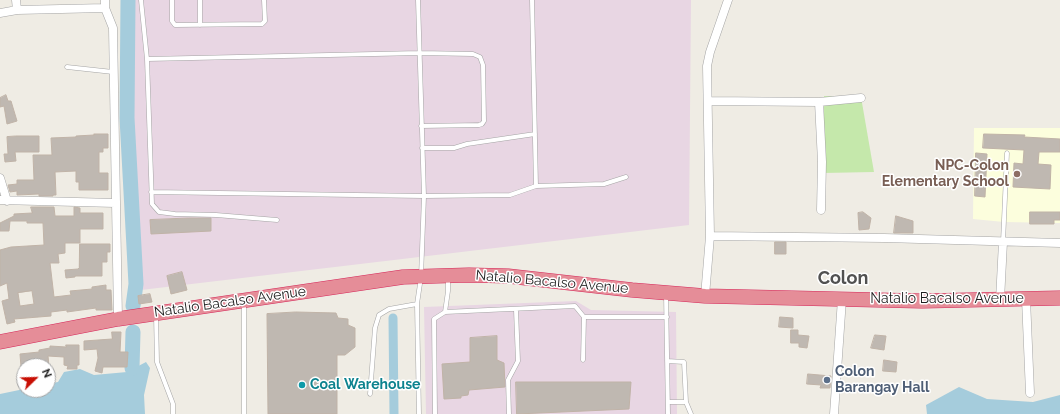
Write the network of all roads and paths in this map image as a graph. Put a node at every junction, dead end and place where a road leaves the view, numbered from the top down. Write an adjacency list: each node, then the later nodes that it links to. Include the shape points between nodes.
1 (16, 0): 10 (street)
2 (142, 0): 14 (lane)
3 (172, 0): 12 (lane, via 172,21 175,25)
4 (200, 0): 12 (lane)
5 (264, 0): 12 (lane, via 265,21 262,24)
6 (418, 0): 13 (lane)
7 (532, 0): 21 (lane)
8 (728, 0): 18 (street, via 708,59)
9 (105, 4): 10 (street); 16 (street, via 114,28)
10 (17, 10): 11 (street)
11 (0, 13)
12 (200, 25)
13 (420, 53): 14 (lane); 20 (lane); 20 (lane, via 473,54 480,57 483,65 484,120 479,125)
14 (146, 59): 27 (lane)
15 (67, 67): 16 (lane)
16 (113, 72): 30 (street)
17 (861, 98): 19 (street)
18 (708, 101): 19 (street); 33 (street)
19 (819, 102): 31 (street)
20 (421, 126): 22 (lane)
21 (535, 134): 22 (lane, via 454,148); 26 (lane)
22 (422, 148): 28 (lane)
23 (1007, 153): 34 (lane)
24 (626, 177): 26 (lane, via 604,184)
25 (0, 178): 29 (street)
26 (536, 186): 28 (lane, via 510,195)
27 (151, 192): 28 (lane); 32 (lane, via 152,204 159,212)
28 (424, 196): 37 (lane)
29 (3, 201): 30 (street)
30 (115, 203): 51 (street)
31 (821, 210)
32 (277, 220)
33 (710, 236): 34 (street); 39 (street)
34 (1003, 242): 35 (street); 44 (street)
35 (1060, 243)
36 (448, 276): 37 (highway, Natalio Bacalso Avenue); 38 (highway, Natalio Bacalso Avenue, via 508,276); 47 (lane)
37 (421, 277): 43 (highway, Natalio Bacalso Avenue, via 403,277); 45 (lane)
38 (666, 293): 39 (highway, Natalio Bacalso Avenue); 50 (lane)
39 (705, 296): 41 (highway, Natalio Bacalso Avenue)
40 (1060, 298): 42 (highway, Natalio Bacalso Avenue)
41 (842, 299): 44 (highway, Natalio Bacalso Avenue); 66 (street)
42 (1026, 299): 44 (highway, Natalio Bacalso Avenue); 55 (street)
43 (244, 300): 48 (highway, Natalio Bacalso Avenue); 60 (lane)
44 (1000, 300)
45 (417, 304): 56 (lane, via 389,309 379,315 375,328); 61 (lane)
46 (516, 310): 47 (lane); 49 (lane, via 575,306); 63 (lane, via 518,361 508,380)
47 (445, 312): 62 (lane, via 434,319)
48 (156, 313): 51 (highway, Natalio Bacalso Avenue); 59 (lane, via 157,362 173,404)
49 (584, 317): 50 (lane); 53 (lane)
50 (667, 317): 54 (lane)
51 (118, 319): 52 (highway, Natalio Bacalso Avenue)
52 (0, 342)
53 (583, 360)
54 (668, 361): 57 (lane); 58 (lane, via 684,362)
55 (1030, 393)
56 (370, 394)
57 (668, 402): 58 (lane); 64 (lane)
58 (686, 402): 65 (lane)
59 (173, 414)
60 (244, 414)
61 (419, 414)
62 (435, 414)
63 (509, 414)
64 (668, 414)
65 (691, 414)
66 (834, 414)

